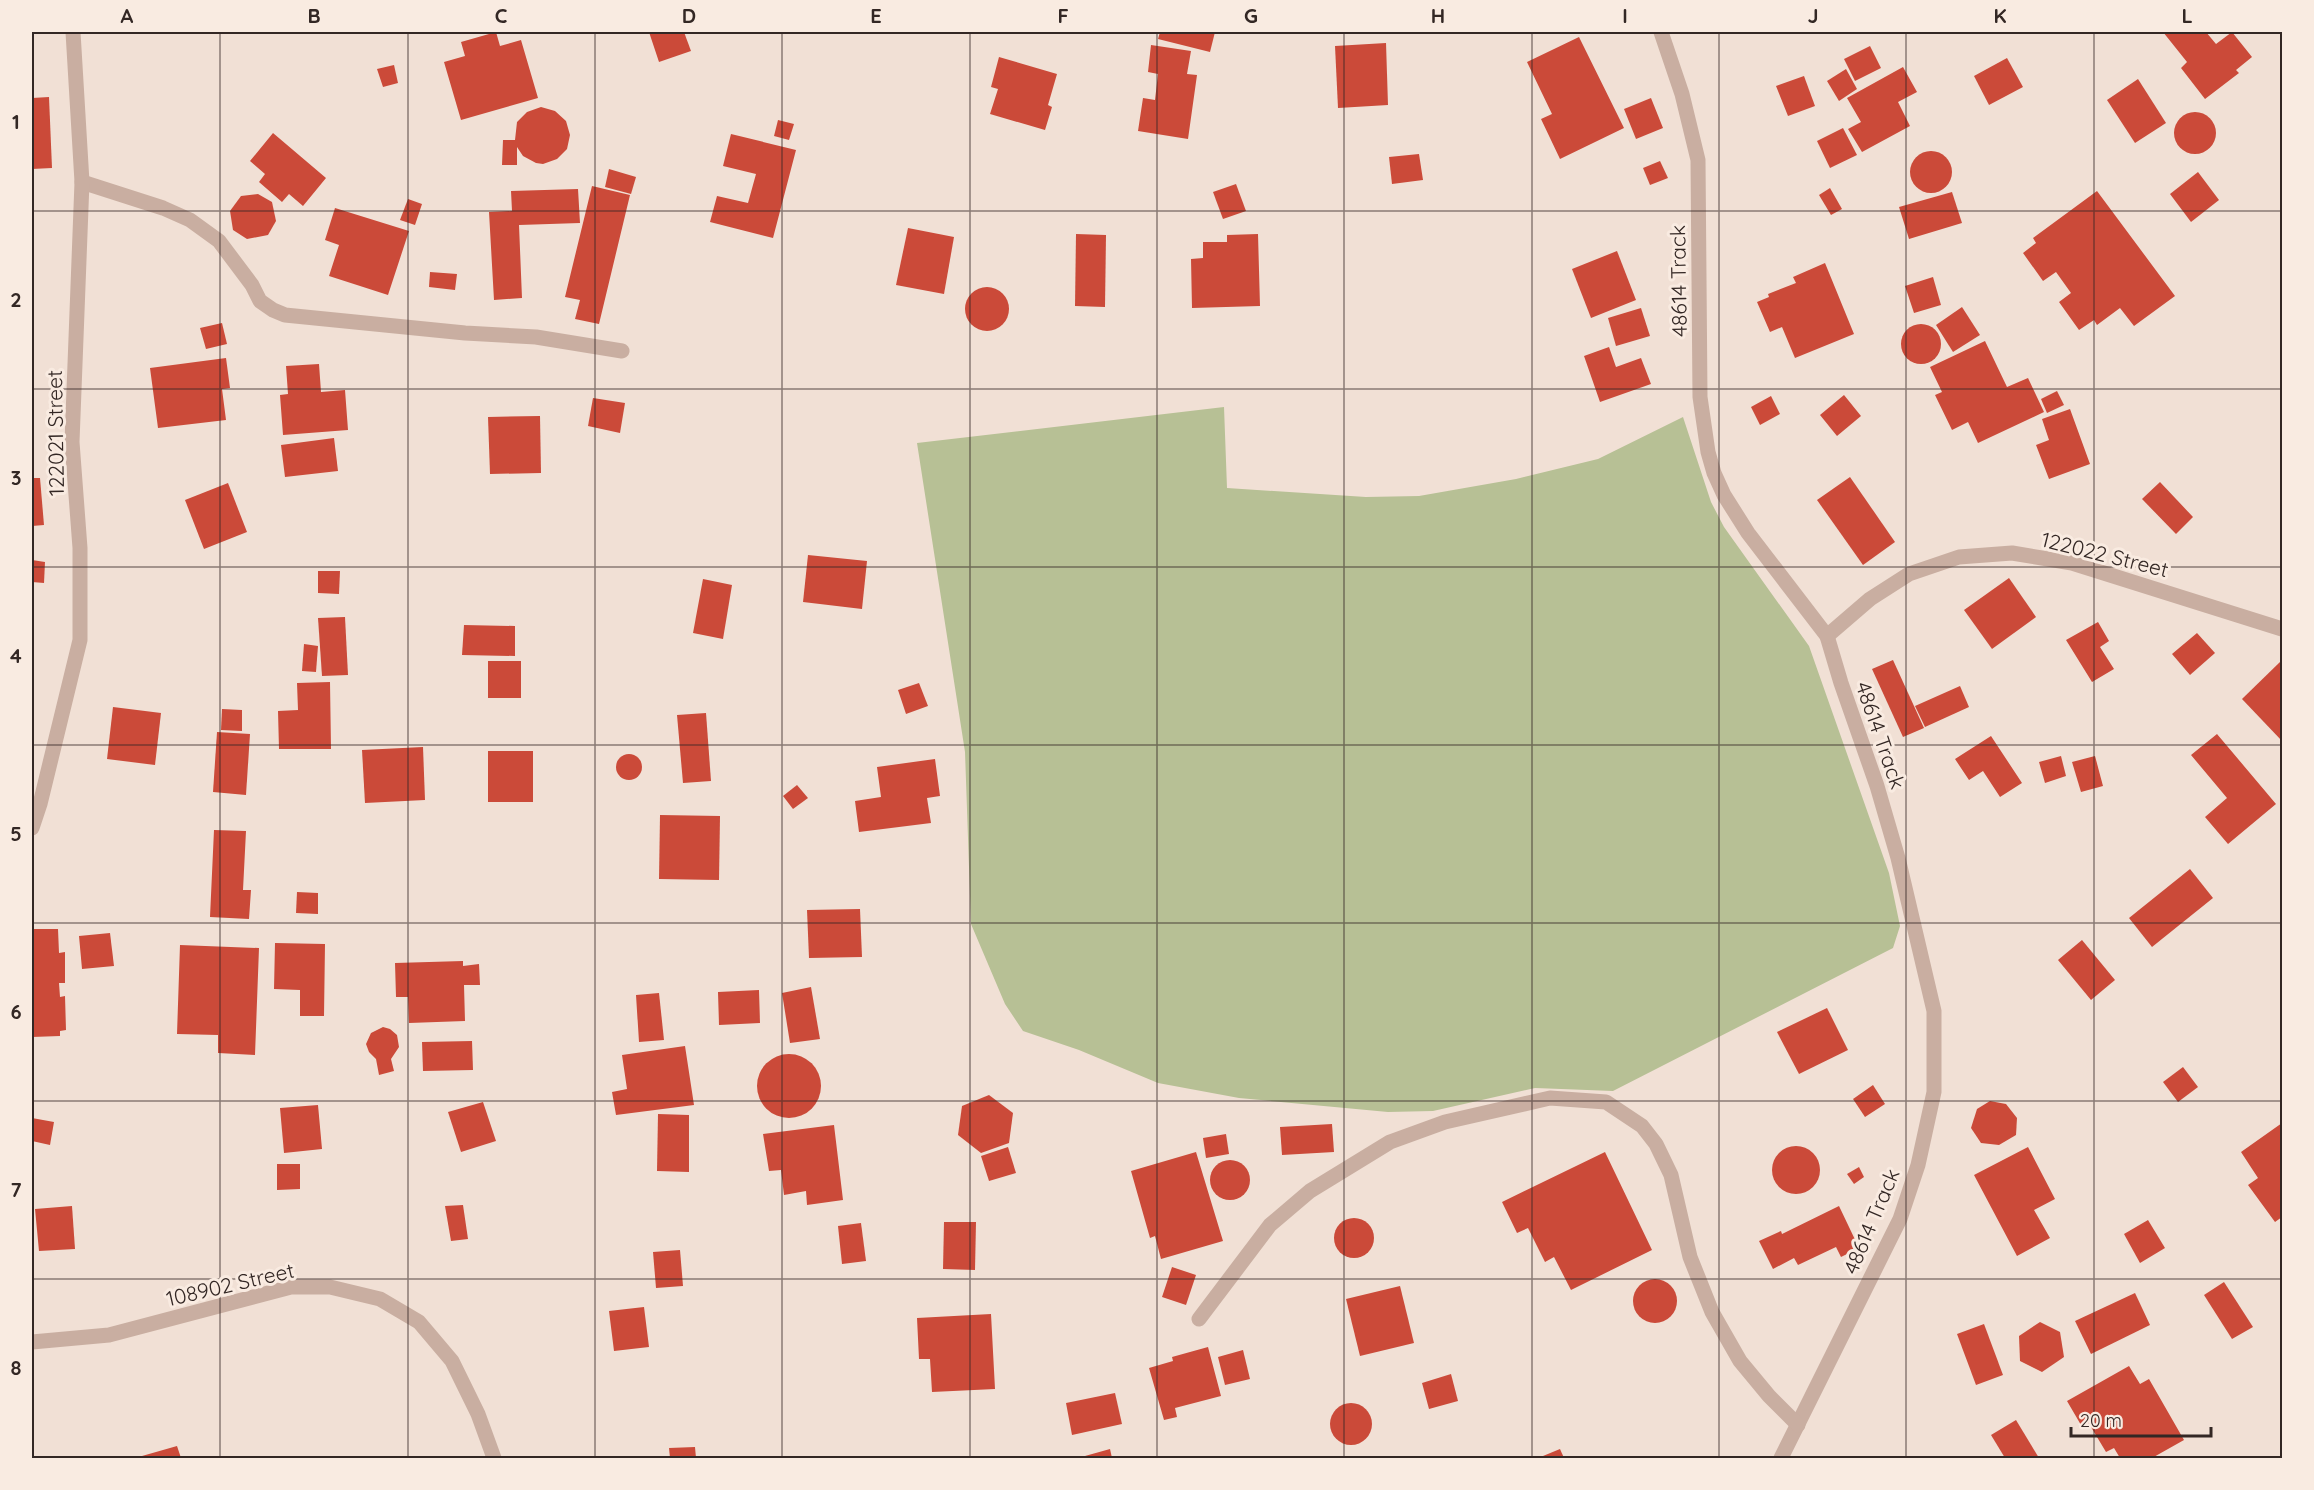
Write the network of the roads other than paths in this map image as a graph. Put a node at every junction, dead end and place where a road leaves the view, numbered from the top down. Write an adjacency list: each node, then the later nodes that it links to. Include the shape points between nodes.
1 (73, 32): 3 (street, 122021 Street)
2 (1661, 32): 6 (street, 48614 Track, via 1698,160 1700,397 1708,452 1724,495 1748,533)
3 (82, 182): 4 (street, via 154,204 190,220 219,241 260,301 285,315 536,337); 7 (street, 122021 Street, via 72,442 80,548 80,640)
4 (622, 351)
5 (2283, 629): 6 (street, 122022 Street, via 2072,563 2012,553 1959,557 1909,574 1870,599)
6 (1827, 636): 10 (street, 48614 Track, via 1898,858 1934,1011 1935,1080 1918,1165 1900,1219)
7 (32, 828)
8 (1199, 1319): 10 (street, via 1270,1225 1310,1191 1390,1142 1445,1122 1550,1098 1606,1102 1642,1126 1656,1144 1671,1175 1690,1257 1712,1312 1740,1361)
9 (32, 1342): 11 (street, 108902 Street, via 109,1335 291,1287 330,1287 380,1299 419,1322 452,1361)
10 (1798, 1425): 12 (street, 48614 Track)
11 (494, 1458)
12 (1781, 1458)

